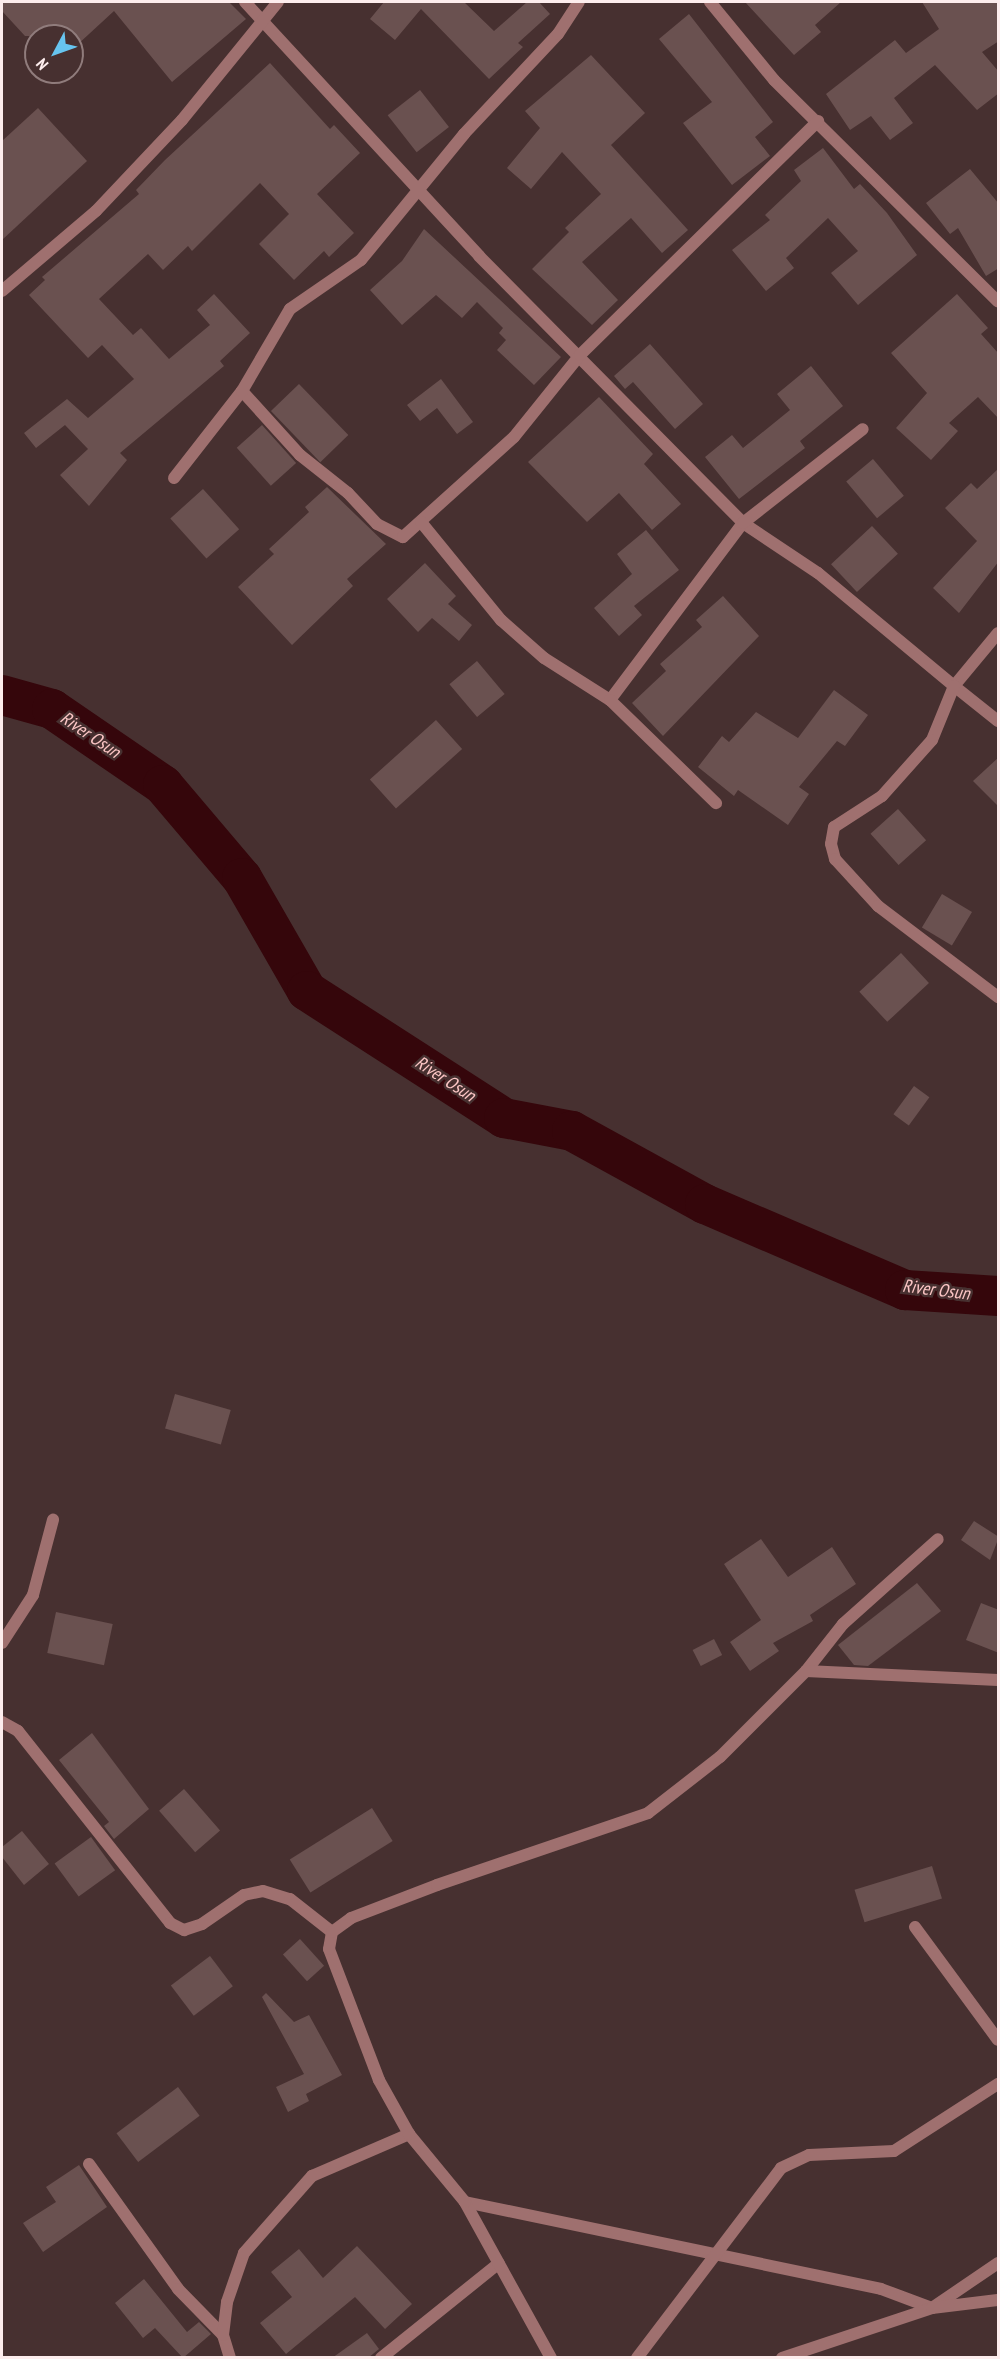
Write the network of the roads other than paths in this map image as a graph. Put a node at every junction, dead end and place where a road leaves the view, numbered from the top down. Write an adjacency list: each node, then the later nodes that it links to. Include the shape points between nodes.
1 (245, 2): 5 (street)
2 (278, 2): 5 (street)
3 (579, 2): 7 (street, via 558,34)
4 (710, 2): 6 (street, via 774,80)
5 (261, 18): 7 (street); 8 (street, via 182,120 96,211)
6 (818, 121): 9 (street); 10 (street)
7 (418, 188): 10 (street); 11 (street, via 361,260 290,309)
8 (2, 291)
9 (999, 302)
10 (580, 355): 14 (street, via 514,437); 15 (street)
11 (242, 391): 13 (street); 14 (street, via 273,430 391,534 403,537)
12 (863, 429): 15 (street)
13 (174, 478)
14 (421, 522): 18 (street, via 501,620 544,658)
15 (743, 523): 17 (street, via 818,573); 18 (street)
16 (999, 633): 17 (street)
17 (954, 686): 19 (street); 21 (street, via 932,740 882,796 834,827 831,844 835,860 878,906)
18 (610, 700): 20 (street)
19 (999, 721)
20 (716, 803)
21 (999, 997)
22 (53, 1520): 24 (street, via 33,1595)
23 (938, 1539): 25 (street, via 843,1624)
24 (2, 1642)
25 (806, 1671): 26 (street); 29 (street, via 720,1757 648,1813 437,1885 351,1918)
26 (999, 1680)
27 (2, 1722): 29 (street, via 18,1731 170,1923 184,1929 202,1924 244,1895 263,1891 290,1899)
28 (915, 1927): 30 (street)
29 (332, 1932): 32 (street, via 329,1949 356,2027)
30 (999, 2040)
31 (999, 2084): 35 (street, via 894,2151 809,2155 781,2169 763,2186)
32 (409, 2134): 34 (street); 40 (street, via 312,2176 244,2253 227,2301)
33 (89, 2164): 40 (street, via 178,2289)
34 (465, 2202): 35 (street); 36 (street)
35 (719, 2255): 39 (street, via 881,2289); 44 (street, via 684,2292)
36 (500, 2263): 42 (street); 43 (street)
37 (999, 2264): 39 (street)
38 (999, 2300): 39 (street)
39 (932, 2308): 45 (street)
40 (223, 2335): 41 (street)
41 (230, 2358)
42 (381, 2358)
43 (551, 2358)
44 (637, 2358)
45 (782, 2358)

